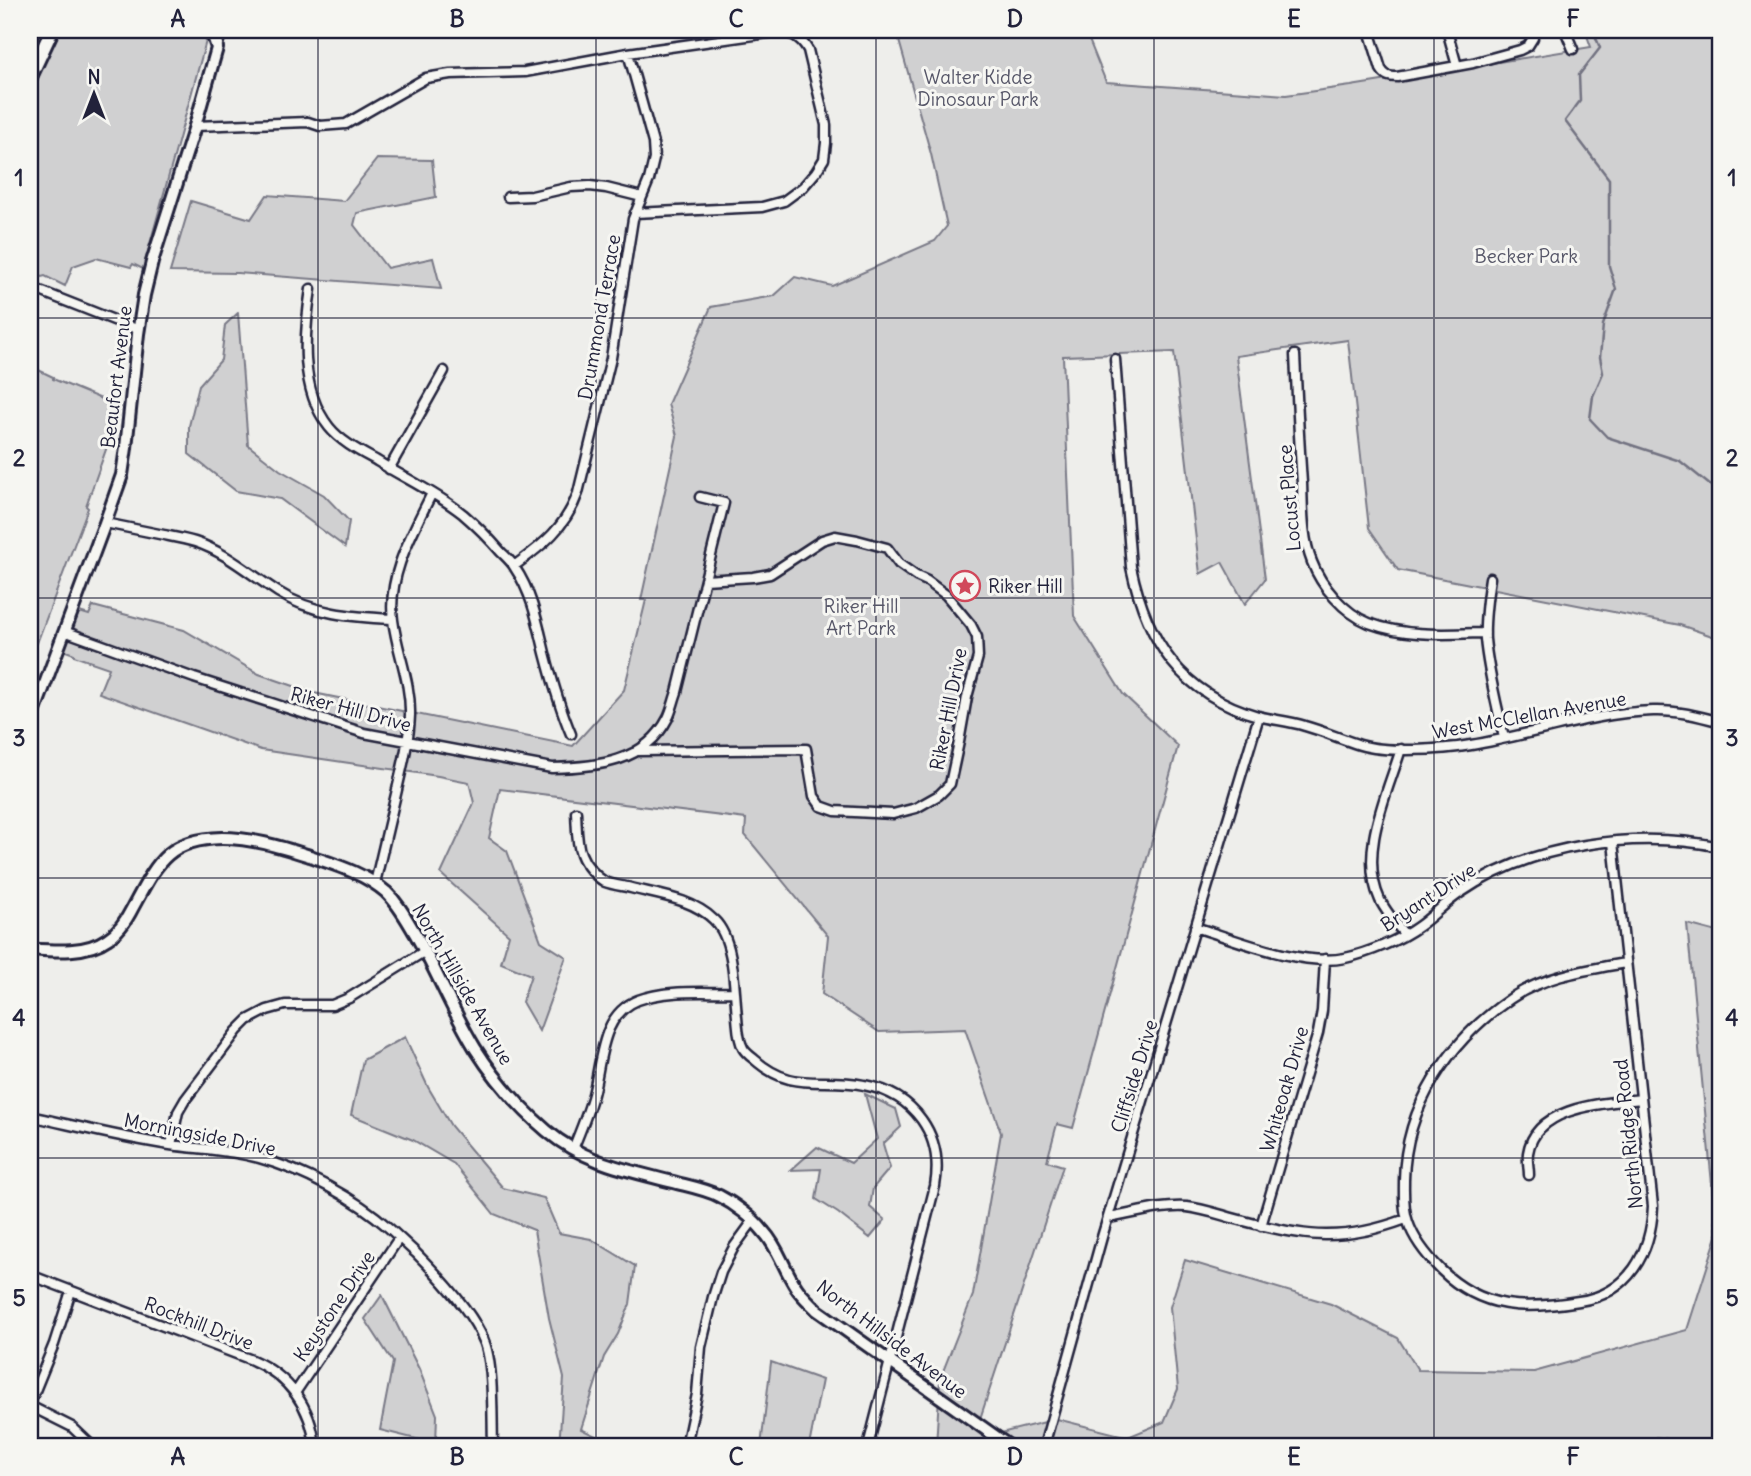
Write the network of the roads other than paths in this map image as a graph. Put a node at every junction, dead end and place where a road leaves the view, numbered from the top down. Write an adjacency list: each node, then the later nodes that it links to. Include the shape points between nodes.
1 (52, 30): 14 (main road)
2 (211, 30): 10 (street)
3 (222, 30): 10 (street, Beaufort Avenue)
4 (716, 30): 9 (street)
5 (1369, 30): 13 (street, via 1385,75 1396,78)
6 (1447, 30): 13 (street)
7 (1532, 30): 13 (street, via 1533,38 1520,50)
8 (1565, 30): 11 (street)
9 (718, 40): 12 (street); 18 (street, via 782,32 803,42 826,125 824,159 803,187 784,201 762,207)
10 (217, 48): 15 (street, Beaufort Avenue)
11 (1573, 49)
12 (628, 53): 15 (street, via 525,72 426,78 346,124); 17 (street, Drummond Terrace, via 653,143 654,159)
13 (1457, 66)
14 (30, 77)
15 (195, 126): 21 (street, Beaufort Avenue, via 152,262)
16 (508, 197): 17 (street, via 590,186)
17 (642, 197): 18 (street, Drummond Terrace)
18 (635, 212): 29 (street, Drummond Terrace, via 611,358 578,493 572,509 548,540)
19 (30, 287): 21 (street)
20 (311, 289): 25 (street, via 307,360 310,387 322,417 346,442)
21 (139, 330): 28 (street, Beaufort Avenue, via 122,475)
22 (1295, 355): 34 (street, Locust Place, via 1304,528 1317,573 1340,603 1366,622 1428,634)
23 (1115, 359): 35 (street, West McClellan Avenue, via 1137,595 1155,637 1182,673 1223,703)
24 (444, 371): 25 (street)
25 (389, 469): 26 (street)
26 (432, 493): 29 (street, via 488,536); 32 (street, via 402,557)
27 (700, 497): 31 (street, Riker Hill Drive, via 724,503)
28 (106, 523): 32 (street, via 195,542 237,563 286,597 313,608); 33 (street, Beaufort Avenue)
29 (514, 566): 38 (street, via 533,605)
30 (1490, 578): 34 (street)
31 (705, 580): 42 (street, Riker Hill Drive, via 667,719); 42 (street, Riker Hill Drive, via 770,574 810,546 835,537 887,548 900,564 946,595 971,625 978,657 950,784 916,808 893,814 835,811 821,806 814,796 806,749)
32 (392, 619): 40 (street, via 408,688)
33 (64, 631): 37 (street, Beaufort Avenue); 40 (street, Riker Hill Drive, via 363,733)
34 (1485, 633): 39 (street)
35 (1259, 716): 41 (street, West McClellan Avenue, via 1362,746); 48 (street, Cliffside Drive)
36 (1721, 722): 39 (street, West McClellan Avenue, via 1655,710)
37 (30, 724)
38 (571, 734)
39 (1504, 738): 41 (street, West McClellan Avenue, via 1435,749)
40 (408, 742): 42 (street, Riker Hill Drive, via 552,768 610,763); 47 (street)
41 (1401, 749): 49 (street, via 1371,851 1380,899)
42 (637, 751)
43 (576, 812): 54 (street, via 580,854 595,875 693,905 722,929)
44 (1721, 834): 46 (street)
45 (1613, 842): 46 (street, Bryant Drive, via 1677,841); 49 (street, Bryant Drive, via 1553,851 1509,866 1458,894); 53 (street, North Ridge Road)
46 (1720, 847)
47 (375, 883): 50 (street, North Hillside Avenue, via 287,848 242,839 208,839 164,856 128,917 106,940 78,949); 51 (street, North Hillside Avenue, via 402,911)
48 (1195, 928): 52 (street, Bryant Drive, via 1291,955); 60 (street, Cliffside Drive)
49 (1405, 935): 52 (street, Bryant Drive, via 1369,951)
50 (30, 949)
51 (425, 951): 57 (street, via 332,1005 285,1005 248,1020 185,1100); 58 (street, North Hillside Avenue, via 497,1080 546,1130)
52 (1325, 959): 63 (street, Whiteoak Drive, via 1318,1033)
53 (1625, 963): 55 (street, North Ridge Road); 61 (street, via 1529,988 1479,1024 1452,1051 1428,1088 1411,1130 1404,1174)
54 (734, 992): 58 (street, via 668,993 636,1000 613,1018 592,1099); 67 (street, via 743,1049 772,1074 884,1091 912,1108 931,1136 936,1177)
55 (1641, 1099): 59 (street, via 1573,1109 1546,1125 1528,1151); 61 (street, North Ridge Road, via 1652,1223 1639,1264 1606,1294 1550,1306 1512,1306 1482,1297 1434,1263)
56 (30, 1116): 57 (street, Morningside Drive)
57 (170, 1145): 64 (street, Morningside Drive, via 259,1157 286,1167 351,1200)
58 (573, 1149): 62 (street, North Hillside Avenue, via 620,1169 717,1195)
59 (1530, 1175)
60 (1108, 1219): 63 (street, via 1179,1207); 76 (street, Cliffside Drive)
61 (1406, 1219): 63 (street, via 1356,1234 1331,1236)
62 (753, 1221): 67 (street, North Hillside Avenue, via 765,1232 797,1289 817,1310); 73 (street, via 734,1247 713,1297)
63 (1261, 1226)
64 (399, 1238): 68 (street, Keystone Drive); 72 (street, Morningside Drive, via 436,1273 485,1342)
65 (30, 1275): 66 (street, Rockhill Drive)
66 (71, 1291): 68 (street, Rockhill Drive, via 262,1364); 69 (street)
67 (889, 1361): 74 (street); 75 (street, North Hillside Avenue)
68 (295, 1393): 71 (street, Rockhill Drive, via 308,1415)
69 (30, 1405): 70 (street, via 72,1427)
70 (92, 1446)
71 (315, 1446)
72 (493, 1446)
73 (686, 1446)
74 (868, 1446)
75 (1009, 1446)
76 (1044, 1446)

